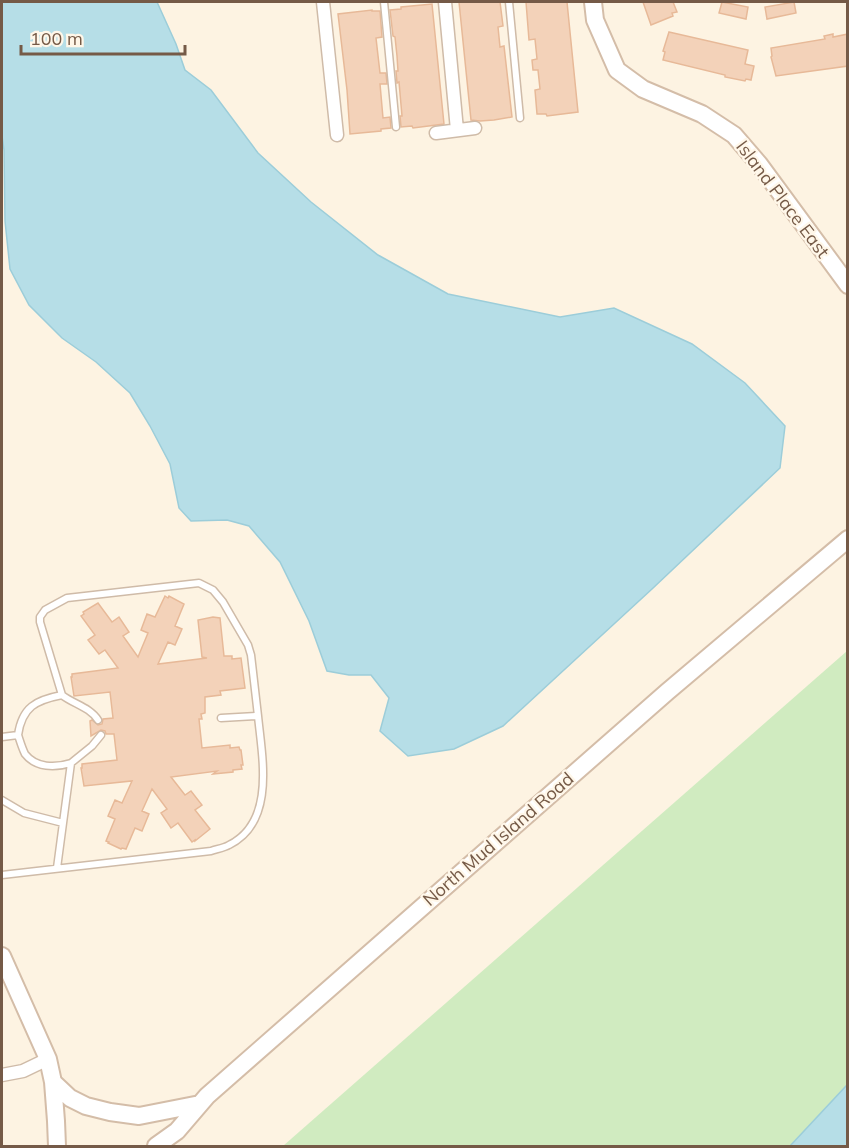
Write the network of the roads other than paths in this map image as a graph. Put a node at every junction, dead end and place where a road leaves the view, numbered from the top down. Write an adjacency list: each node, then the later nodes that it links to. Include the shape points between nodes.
1 (323, 2): 11 (street)
2 (384, 2): 7 (lane)
3 (445, 2): 9 (street)
4 (509, 2): 6 (lane)
5 (593, 2): 12 (street, Island Place East, via 595,20 617,70 643,89 702,114 734,135)
6 (520, 118)
7 (396, 127)
8 (475, 128): 9 (street)
9 (458, 130): 10 (street)
10 (436, 133)
11 (337, 135)
12 (848, 285)
13 (848, 539): 30 (street, North Mud Island Road, via 667,692)
14 (62, 695): 15 (lane, via 40,622 45,610 67,598 199,583 213,590 223,602 248,645); 17 (lane); 18 (lane, via 41,700 28,710)
15 (258, 716): 16 (lane); 24 (lane, via 264,779 258,813 251,826 230,845 211,851)
16 (221, 718)
17 (98, 720)
18 (18, 735): 20 (lane); 21 (lane, via 27,756 36,762 52,767)
19 (101, 735): 21 (lane)
20 (2, 737)
21 (70, 763): 23 (lane)
22 (2, 800): 23 (lane, via 24,813)
23 (63, 823): 24 (lane)
24 (57, 868): 25 (lane)
25 (2, 875)
26 (2, 956): 27 (street)
27 (48, 1059): 28 (street, via 23,1071); 29 (street)
28 (2, 1075)
29 (53, 1082): 30 (street, via 70,1098 110,1112 139,1116); 31 (street)
30 (200, 1104): 32 (street, North Mud Island Road, via 177,1131)
31 (57, 1146)
32 (156, 1146)

